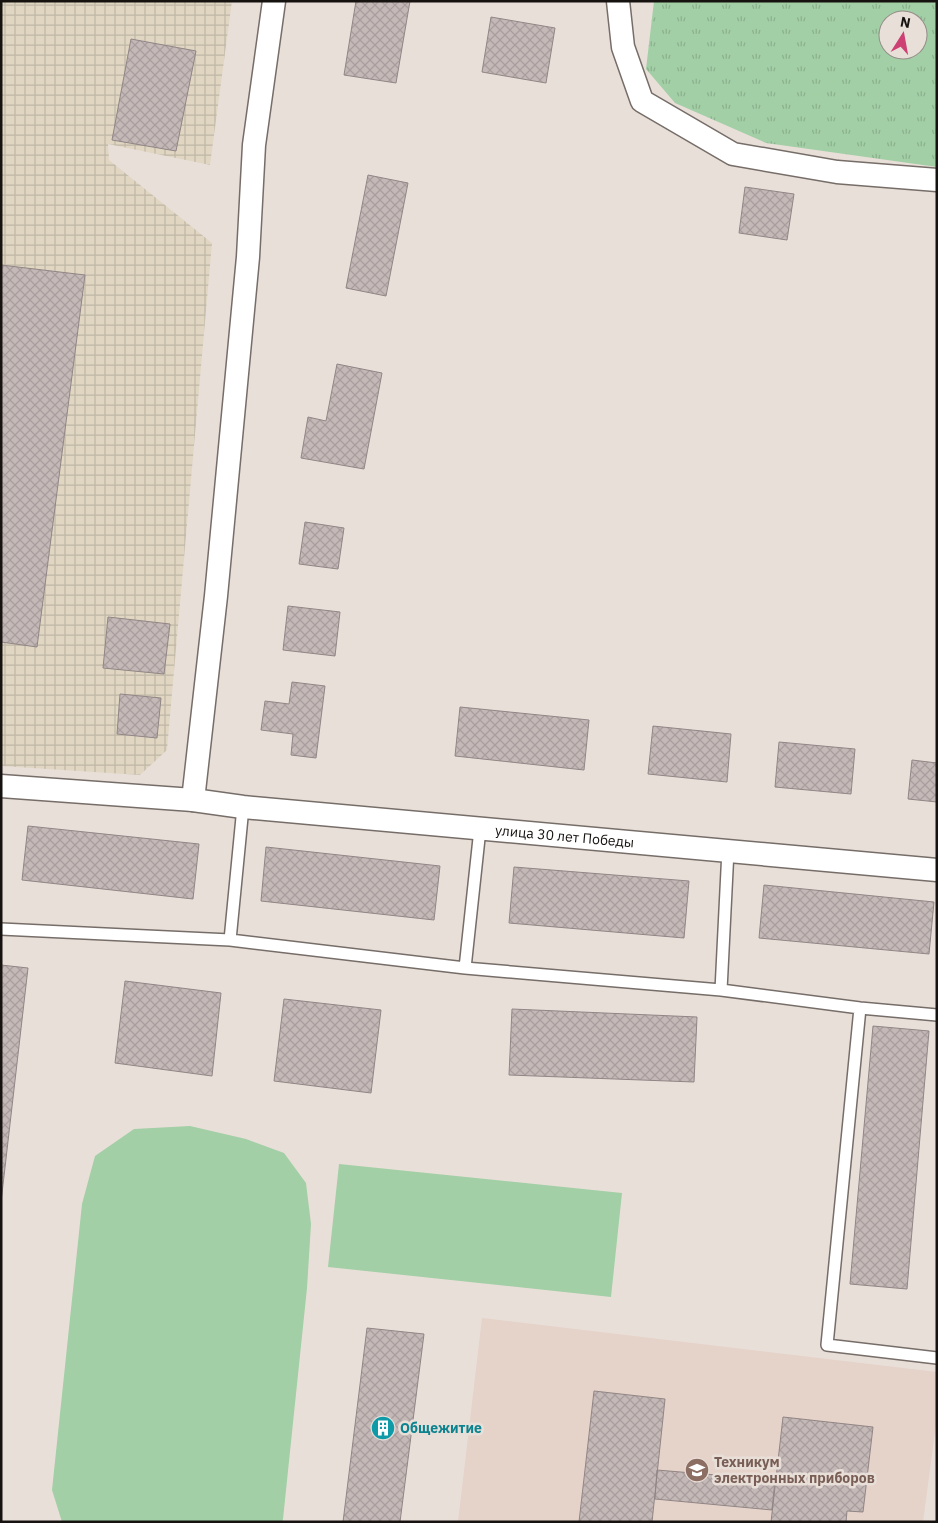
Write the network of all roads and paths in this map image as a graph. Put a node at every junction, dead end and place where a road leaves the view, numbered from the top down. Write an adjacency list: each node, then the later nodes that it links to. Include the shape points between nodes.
1 (274, 1): 5 (street, via 254,145 247,267)
2 (618, 1): 3 (street, via 623,47 642,101 732,154 838,172)
3 (937, 180)
4 (1, 786): 5 (street, улица 30 лет Победы)
5 (193, 800): 6 (street, улица 30 лет Победы)
6 (243, 807): 7 (street, улица 30 лет Победы); 11 (lane)
7 (480, 829): 8 (street, улица 30 лет Победы); 12 (lane)
8 (728, 850): 9 (street, улица 30 лет Победы); 13 (lane)
9 (937, 870)
10 (1, 929): 11 (lane)
11 (230, 940): 12 (lane)
12 (465, 968): 13 (lane)
13 (721, 990): 14 (lane)
14 (860, 1008): 15 (lane); 16 (lane, via 827,1345)
15 (937, 1015)
16 (937, 1358)

